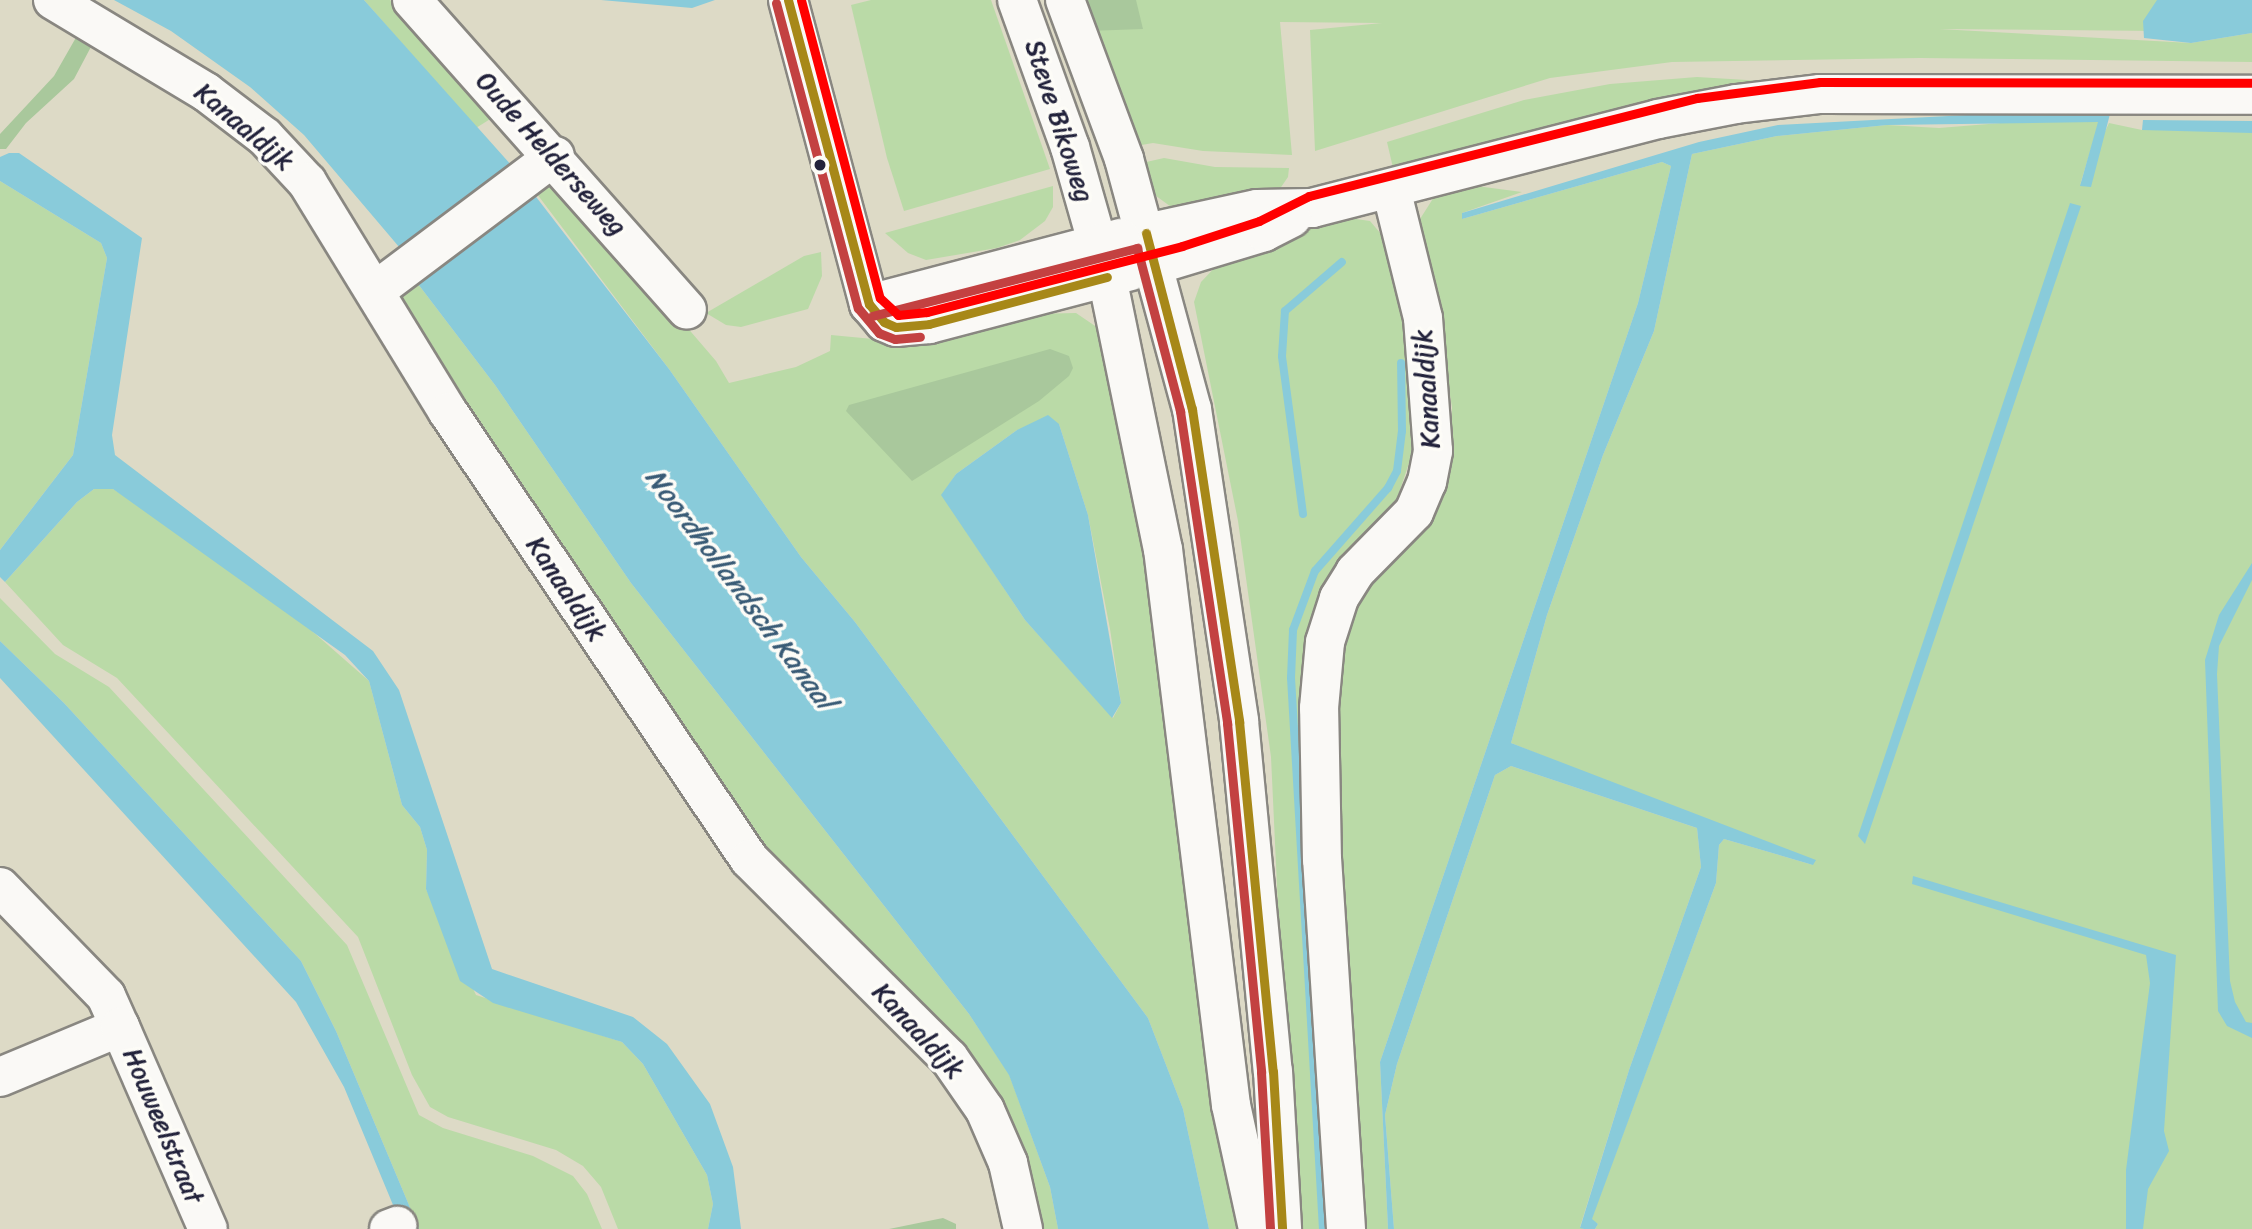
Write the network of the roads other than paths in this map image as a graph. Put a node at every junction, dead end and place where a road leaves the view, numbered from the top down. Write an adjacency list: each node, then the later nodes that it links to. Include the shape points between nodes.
1 (53, 0): 11 (street, Kanaaldijk, via 206,92 265,137)
2 (412, 0): 7 (street, Oude Helderseweg)
3 (788, 0): 10 (street, via 869,304)
4 (1017, 0): 10 (street, Steve Bikoweg, via 1070,146)
5 (1065, 0): 9 (street, Steve Bikoweg, via 1120,146)
6 (2252, 95): 8 (street, via 1820,94 1678,114)
7 (546, 163): 11 (street); 12 (street, Oude Helderseweg)
8 (1391, 189): 9 (street, via 1312,208 1265,232); 20 (street, Kanaaldijk, via 1423,318 1433,451 1427,482 1413,512 1354,572 1339,598 1325,642 1319,708 1322,860)
9 (1150, 249): 10 (street); 19 (street, via 1192,410 1239,721 1273,1071)
10 (1102, 260): 18 (street, via 1163,549 1231,1105)
11 (386, 284): 17 (street, Kanaaldijk, via 448,412 749,859 950,1058 985,1110 1008,1163)
12 (687, 310)
13 (0, 887): 14 (street, via 106,996)
14 (120, 1027): 15 (street, Houweelstraat); 16 (street, Houweelstraat)
15 (0, 1077)
16 (208, 1229)
17 (1023, 1229)
18 (1258, 1229)
19 (1282, 1229)
20 (1346, 1229)

